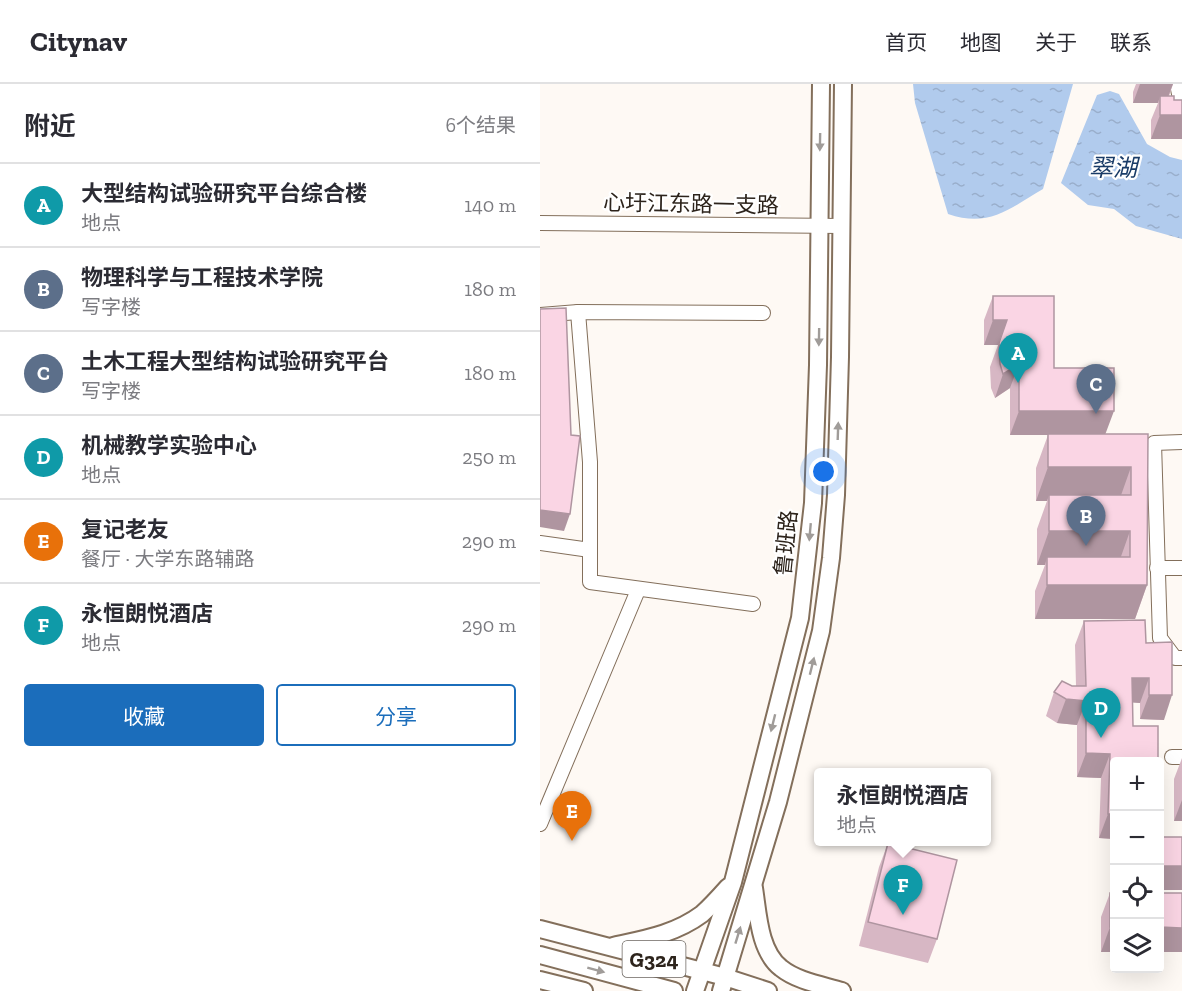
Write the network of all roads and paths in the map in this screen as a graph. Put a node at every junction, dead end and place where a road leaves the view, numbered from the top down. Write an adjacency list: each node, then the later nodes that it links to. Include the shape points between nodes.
1 (821, 84): 7 (main road, 鲁班路, one-way to 7)
2 (843, 84): 6 (main road, 鲁班路)
3 (1177, 84): 4 (street)
4 (1182, 109)
5 (540, 223): 7 (street, 心圩江东路一支路)
6 (842, 226): 7 (street, 心圩江东路一支路); 21 (main road, 鲁班路, one-way to 6, via 821,631 831,558)
7 (820, 227): 20 (main road, 鲁班路, one-way to 20, via 814,480 808,561 800,618)
8 (578, 312): 9 (street); 10 (street); 13 (street, via 590,462)
9 (763, 313)
10 (540, 315)
11 (1182, 442): 14 (street, via 1154,443)
12 (540, 543): 13 (street)
13 (590, 550): 16 (street, via 590,582)
14 (1157, 568): 15 (street); 18 (street, via 1160,638 1175,658)
15 (1182, 568)
16 (638, 590): 17 (street); 19 (street)
17 (753, 604)
18 (1182, 658)
19 (540, 824)
20 (733, 882): 25 (main road, via 703,913 680,928); 27 (main road, 鲁班路)
21 (753, 885): 29 (main road, 鲁班路, one-way to 21); 34 (main road, via 761,931 780,967 799,978)
22 (540, 924): 24 (street)
23 (540, 929): 24 (main road, G324)
24 (560, 933): 25 (main road, G324)
25 (609, 947): 27 (main road, G324)
26 (540, 955): 31 (main road, G324, one-way to 31)
27 (702, 971): 29 (main road, G324); 32 (main road, 鲁班路)
28 (540, 980): 30 (main road)
29 (723, 984): 33 (main road, G324)
30 (584, 991)
31 (674, 991)
32 (695, 991)
33 (768, 991)
34 (842, 991)

